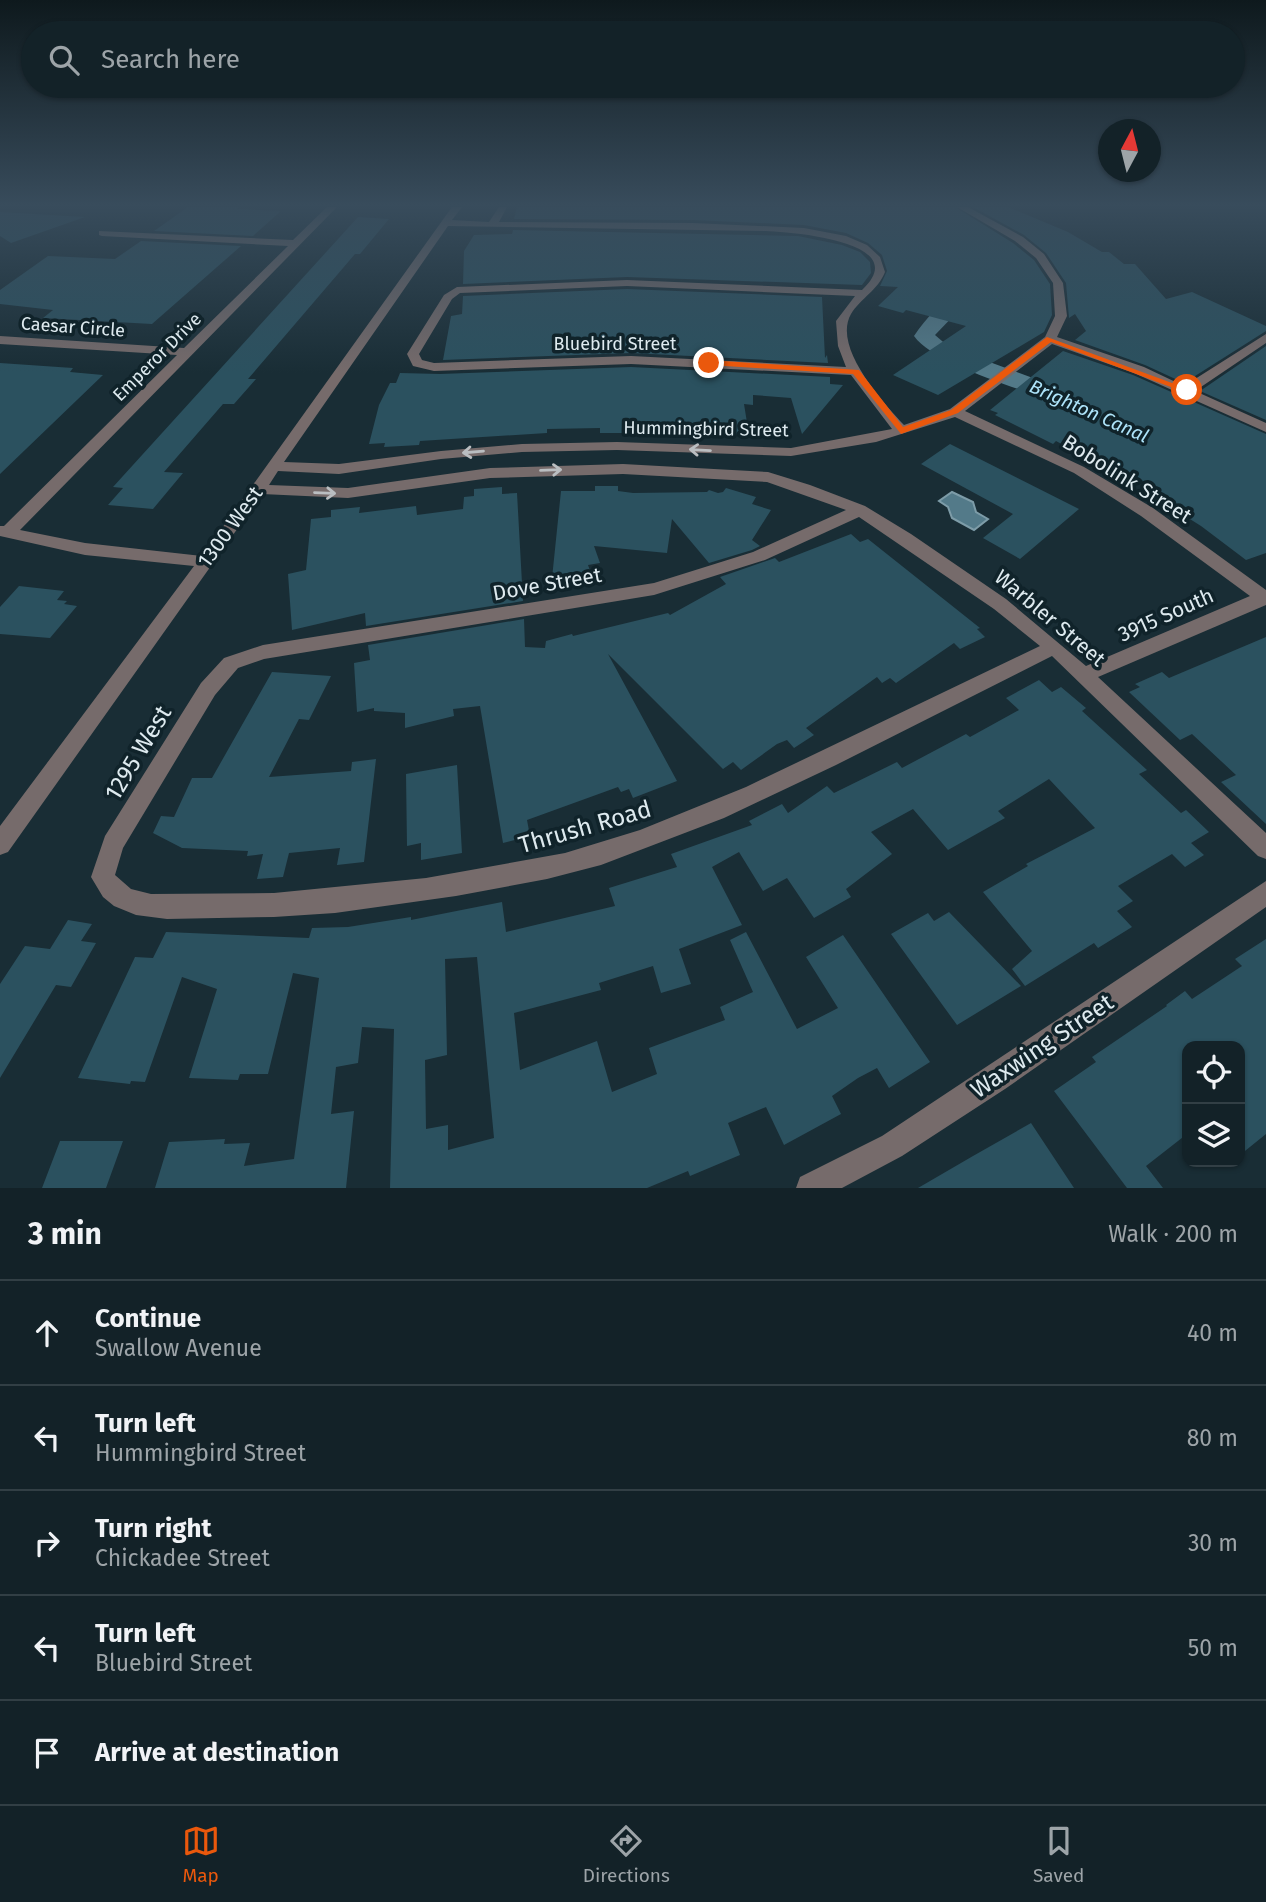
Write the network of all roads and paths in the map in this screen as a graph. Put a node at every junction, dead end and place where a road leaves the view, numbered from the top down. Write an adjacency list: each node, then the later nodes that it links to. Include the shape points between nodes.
1 (276, 262): 9 (street, Emperor Drive)
2 (418, 262): 17 (street, 1300 West)
3 (878, 262): 5 (street, via 878,279)
4 (1045, 262): 7 (street, via 1058,283 1062,303)
5 (863, 293): 10 (street, via 842,318 841,332); 10 (street, Bluebird Street, via 654,284 470,288 448,297 413,354 417,363 434,368 631,360)
6 (1266, 338): 11 (street)
7 (1050, 339): 11 (street); 12 (street, Hummingbird Street)
8 (0, 340): 9 (street, Caesar Circle)
9 (186, 352): 22 (street, Emperor Drive)
10 (856, 372): 14 (street)
11 (1187, 390): 13 (street)
12 (955, 412): 14 (street, Hummingbird Street); 24 (street, Bobolink Street, via 1079,470 1147,512)
13 (1266, 428)
14 (901, 431): 16 (street, Hummingbird Street, via 821,448)
15 (522, 448): 16 (street, Hummingbird Street, one-way to 15, via 617,446); 17 (street, Hummingbird Street, one-way to 17, via 339,469); 18 (street)
16 (768, 452): 19 (street)
17 (274, 466): 20 (street, 1300 West)
18 (522, 471): 19 (street, Hummingbird Street, one-way to 19, via 623,469); 20 (street, Hummingbird Street, one-way to 18, via 348,493)
19 (768, 477): 21 (street, Warbler Street)
20 (257, 489): 23 (street, 1300 West)
21 (859, 510): 25 (street, Warbler Street, via 951,568); 26 (street, Dove Street, via 807,536 654,589 263,652)
22 (4, 531): 23 (street, via 85,549)
23 (205, 562): 28 (street, 1300 West)
24 (1265, 597): 27 (street, 3915 South)
25 (1054, 647): 27 (street, Warbler Street); 30 (street, Thrush Road, via 789,779 686,824 599,854 380,897 257,908 150,905 121,899 109,890)
26 (231, 663): 30 (street, 1295 West, via 208,689 113,844)
27 (1084, 676): 29 (street, Warbler Street)
28 (0, 844)
29 (1266, 848)
30 (103, 877)
31 (1266, 893): 32 (street, Waxwing Street, via 984,1087 892,1146)
32 (811, 1188)

